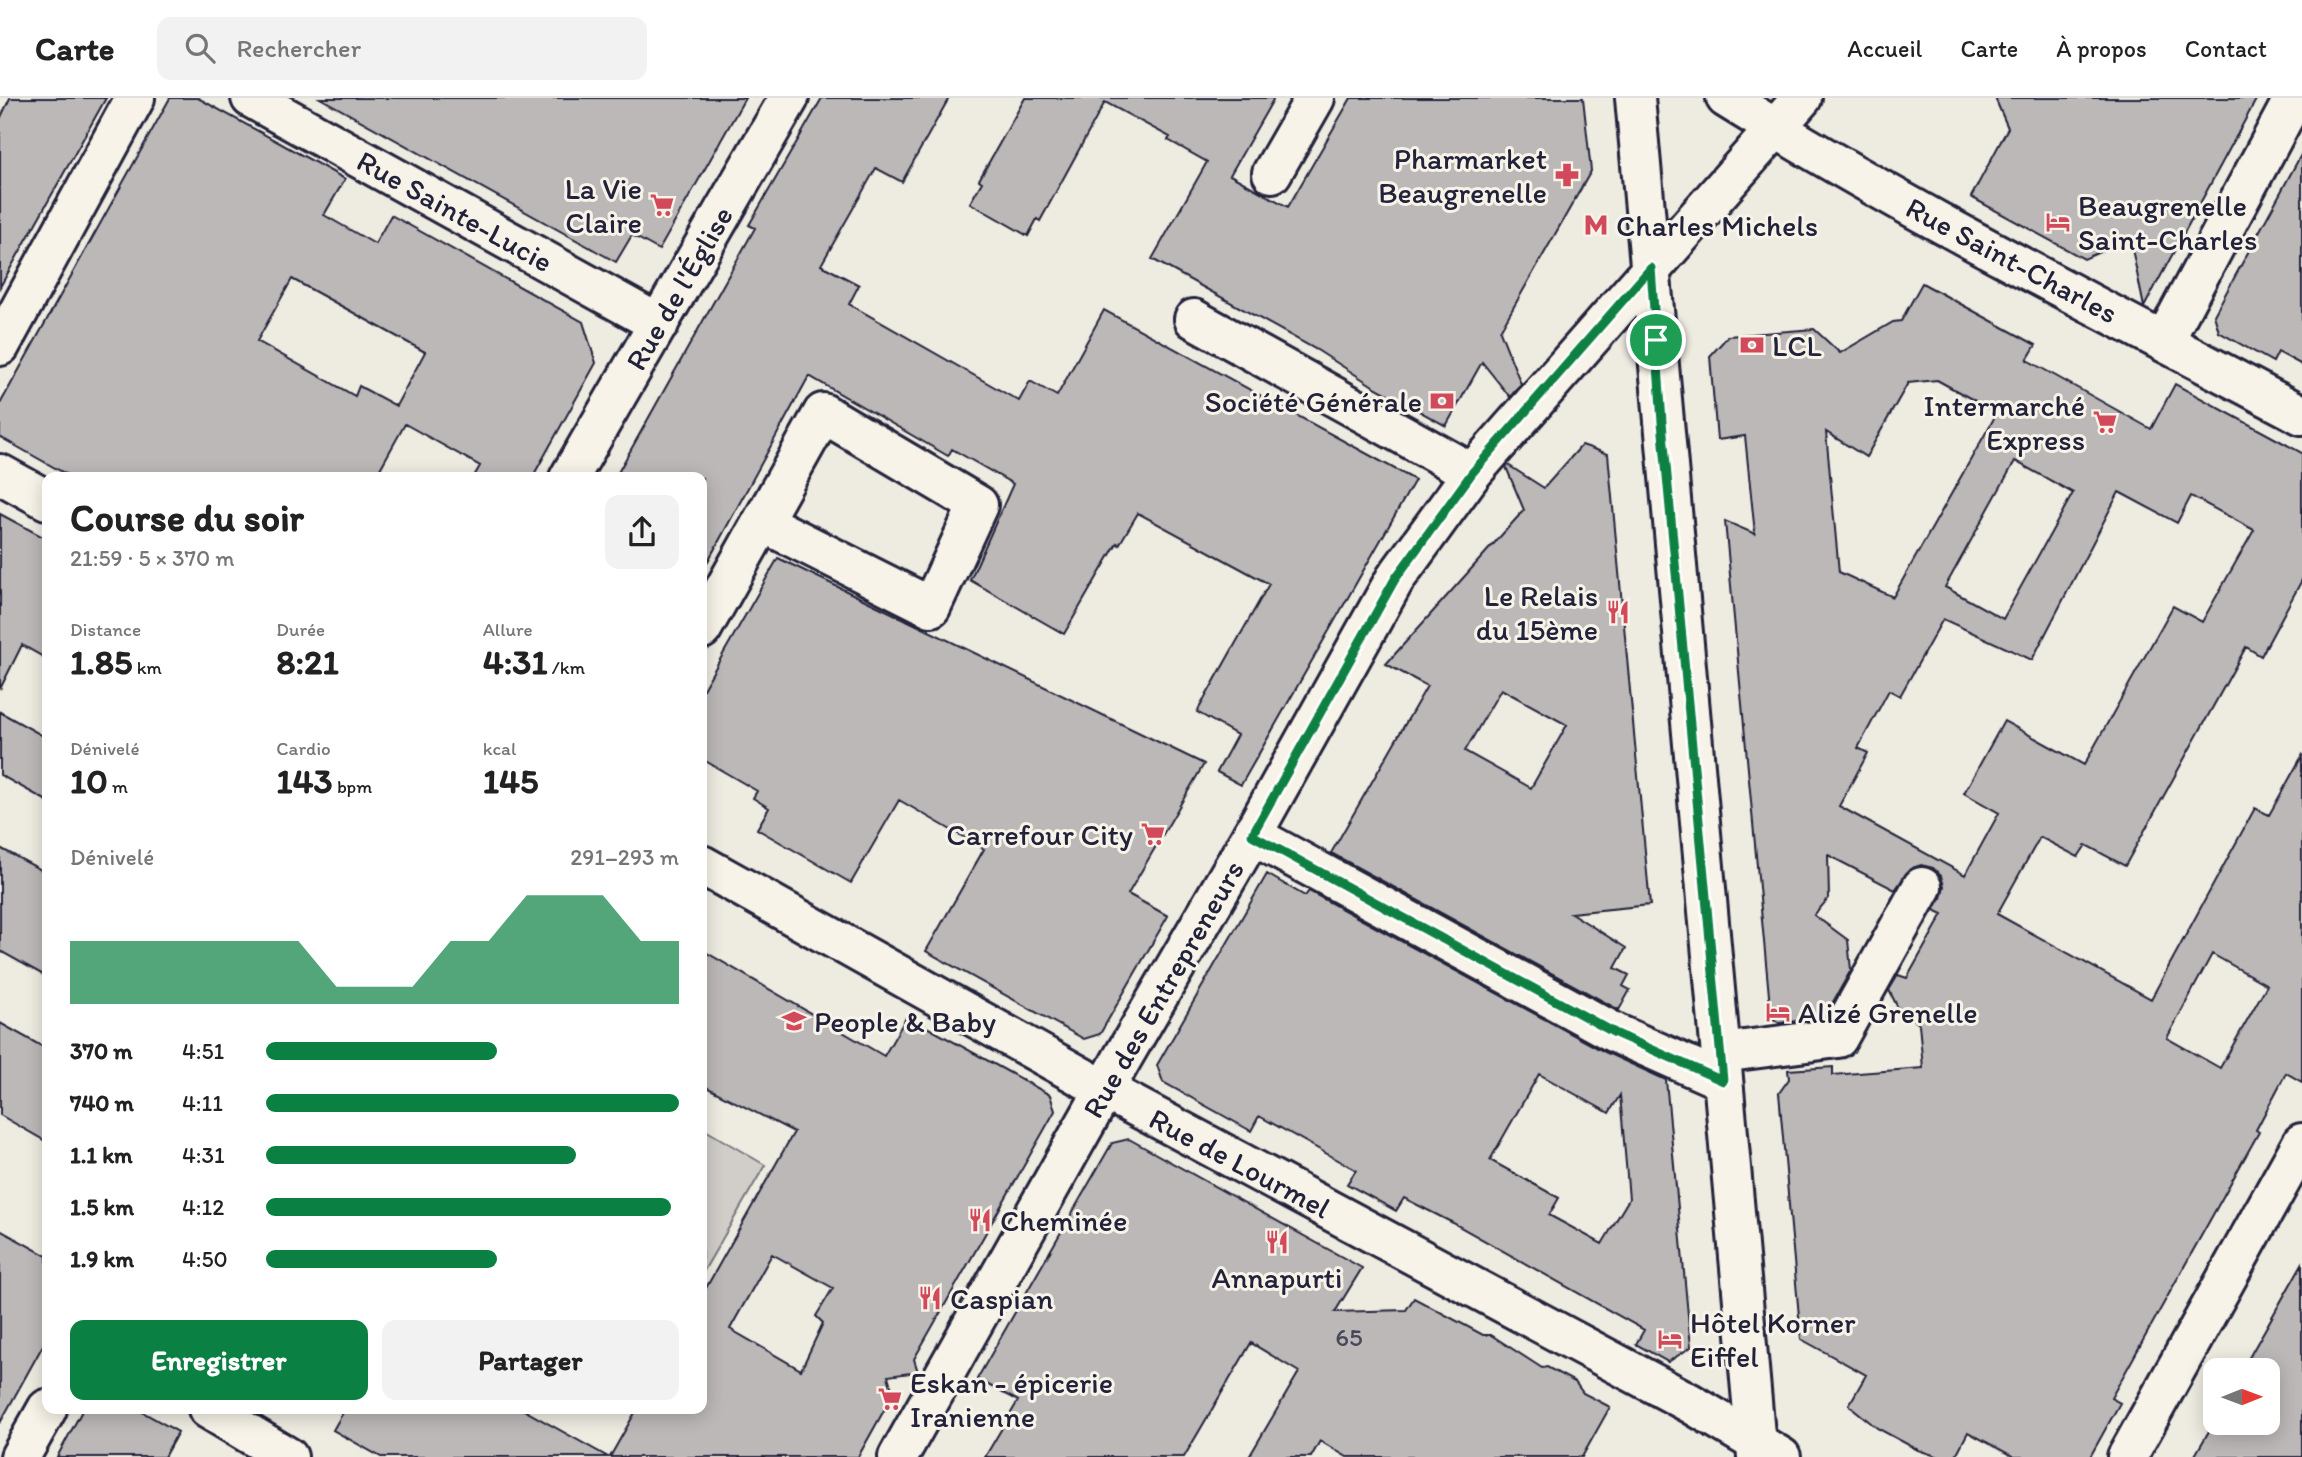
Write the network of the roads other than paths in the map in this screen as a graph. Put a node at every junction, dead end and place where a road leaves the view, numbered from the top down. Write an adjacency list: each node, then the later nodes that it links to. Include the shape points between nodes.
1 (135, 98): 15 (street)
2 (251, 98): 13 (street, Rue Sainte-Lucie)
3 (789, 98): 13 (street, Rue de l'Église)
4 (1315, 98): 10 (street)
5 (1635, 98): 11 (street)
6 (1726, 98): 9 (street, Rue Saint-Charles)
7 (1802, 98): 9 (street, Rue des Entrepreneurs)
8 (2294, 98): 14 (street)
9 (1775, 128): 11 (street, Rue des Entrepreneurs); 14 (street, Rue Saint-Charles, via 1961,234)
10 (1272, 173)
11 (1651, 268): 18 (street, Rue des Entrepreneurs); 26 (street)
12 (1194, 319): 18 (street)
13 (659, 324): 17 (street, Rue de l'Église)
14 (2164, 341): 16 (street, Rue Saint-Charles)
15 (0, 346)
16 (2302, 415)
17 (573, 472)
18 (1472, 473): 23 (street, Rue des Entrepreneurs, via 1395,579)
19 (0, 474): 20 (street)
20 (42, 497)
21 (762, 522): 21 (street, via 931,607 978,505 823,413); 22 (street)
22 (707, 620)
23 (1252, 835): 26 (street, via 1615,1033); 27 (street, Rue des Entrepreneurs)
24 (707, 868): 27 (street, Rue de Lourmel)
25 (1923, 887): 26 (street, via 1838,1038)
26 (1722, 1067): 31 (street)
27 (1105, 1090): 31 (street, Rue de Lourmel, via 1690,1403); 34 (street, Rue des Entrepreneurs)
28 (2302, 1143): 35 (street)
29 (44, 1414): 32 (street)
30 (216, 1414): 33 (street)
31 (1764, 1452)
32 (20, 1457)
33 (288, 1457)
34 (898, 1457)
35 (2127, 1457)

